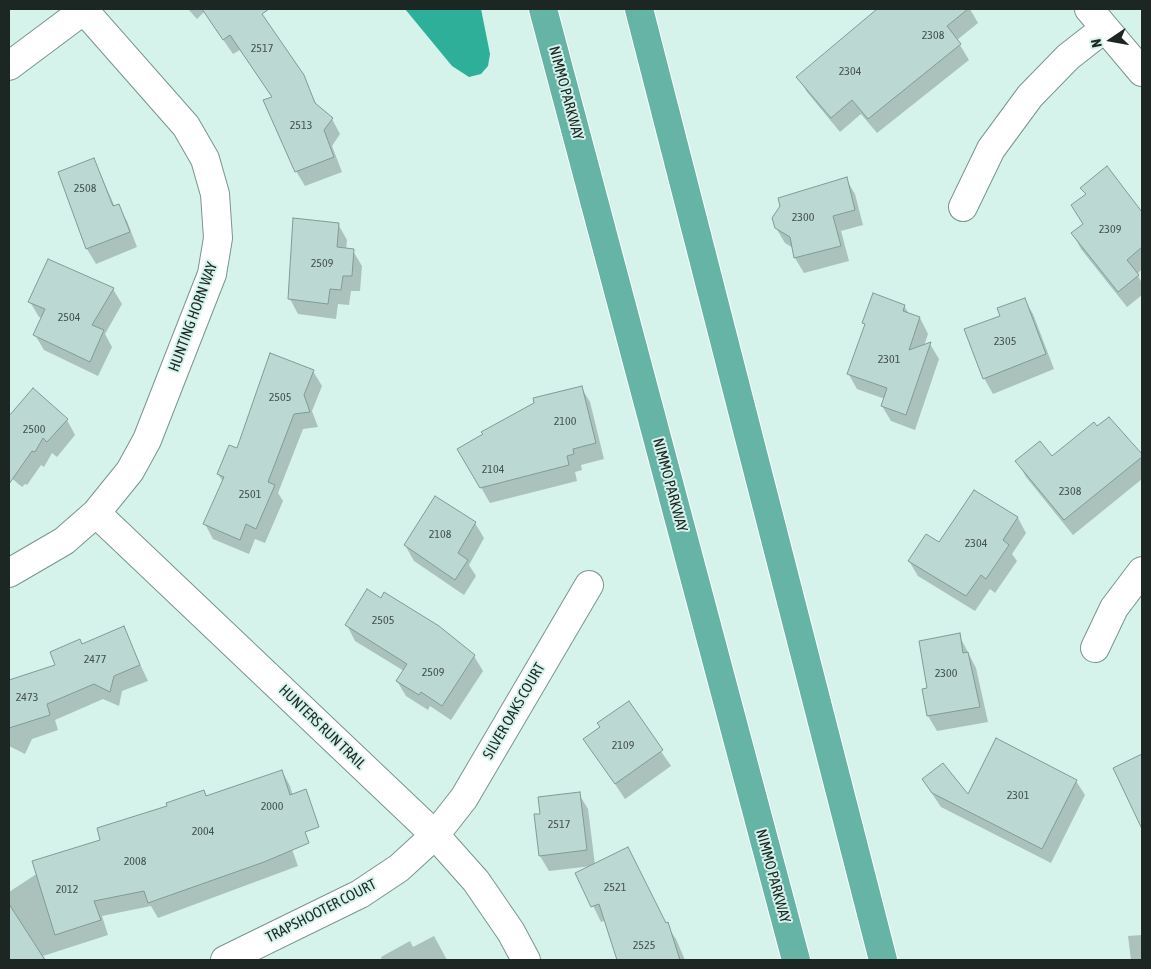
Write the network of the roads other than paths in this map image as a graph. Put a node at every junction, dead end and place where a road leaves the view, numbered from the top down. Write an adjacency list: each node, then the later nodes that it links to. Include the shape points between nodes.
1 (543, 9): 16 (highway, NIMMO PARKWAY)
2 (639, 9): 17 (highway)
3 (84, 10): 5 (street); 8 (street, HUNTING HORN WAY, via 186,126 204,158 215,194 218,238 212,274 147,440 130,471)
4 (1097, 19): 6 (street); 7 (street, via 1068,57 1030,96 992,149)
5 (9, 66)
6 (1142, 72)
7 (963, 207)
8 (96, 513): 10 (street, HUNTING HORN WAY, via 64,541); 13 (street, HUNTERS RUN TRAIL)
9 (1142, 571): 12 (street, via 1114,608)
10 (9, 573)
11 (589, 584): 13 (street, SILVER OAKS COURT, via 464,798)
12 (1095, 648)
13 (435, 835): 14 (street, TRAPSHOOTER COURT, via 399,868 360,894); 15 (street, HUNTERS RUN TRAIL, via 476,881)
14 (225, 960)
15 (526, 960)
16 (796, 960)
17 (883, 960)

